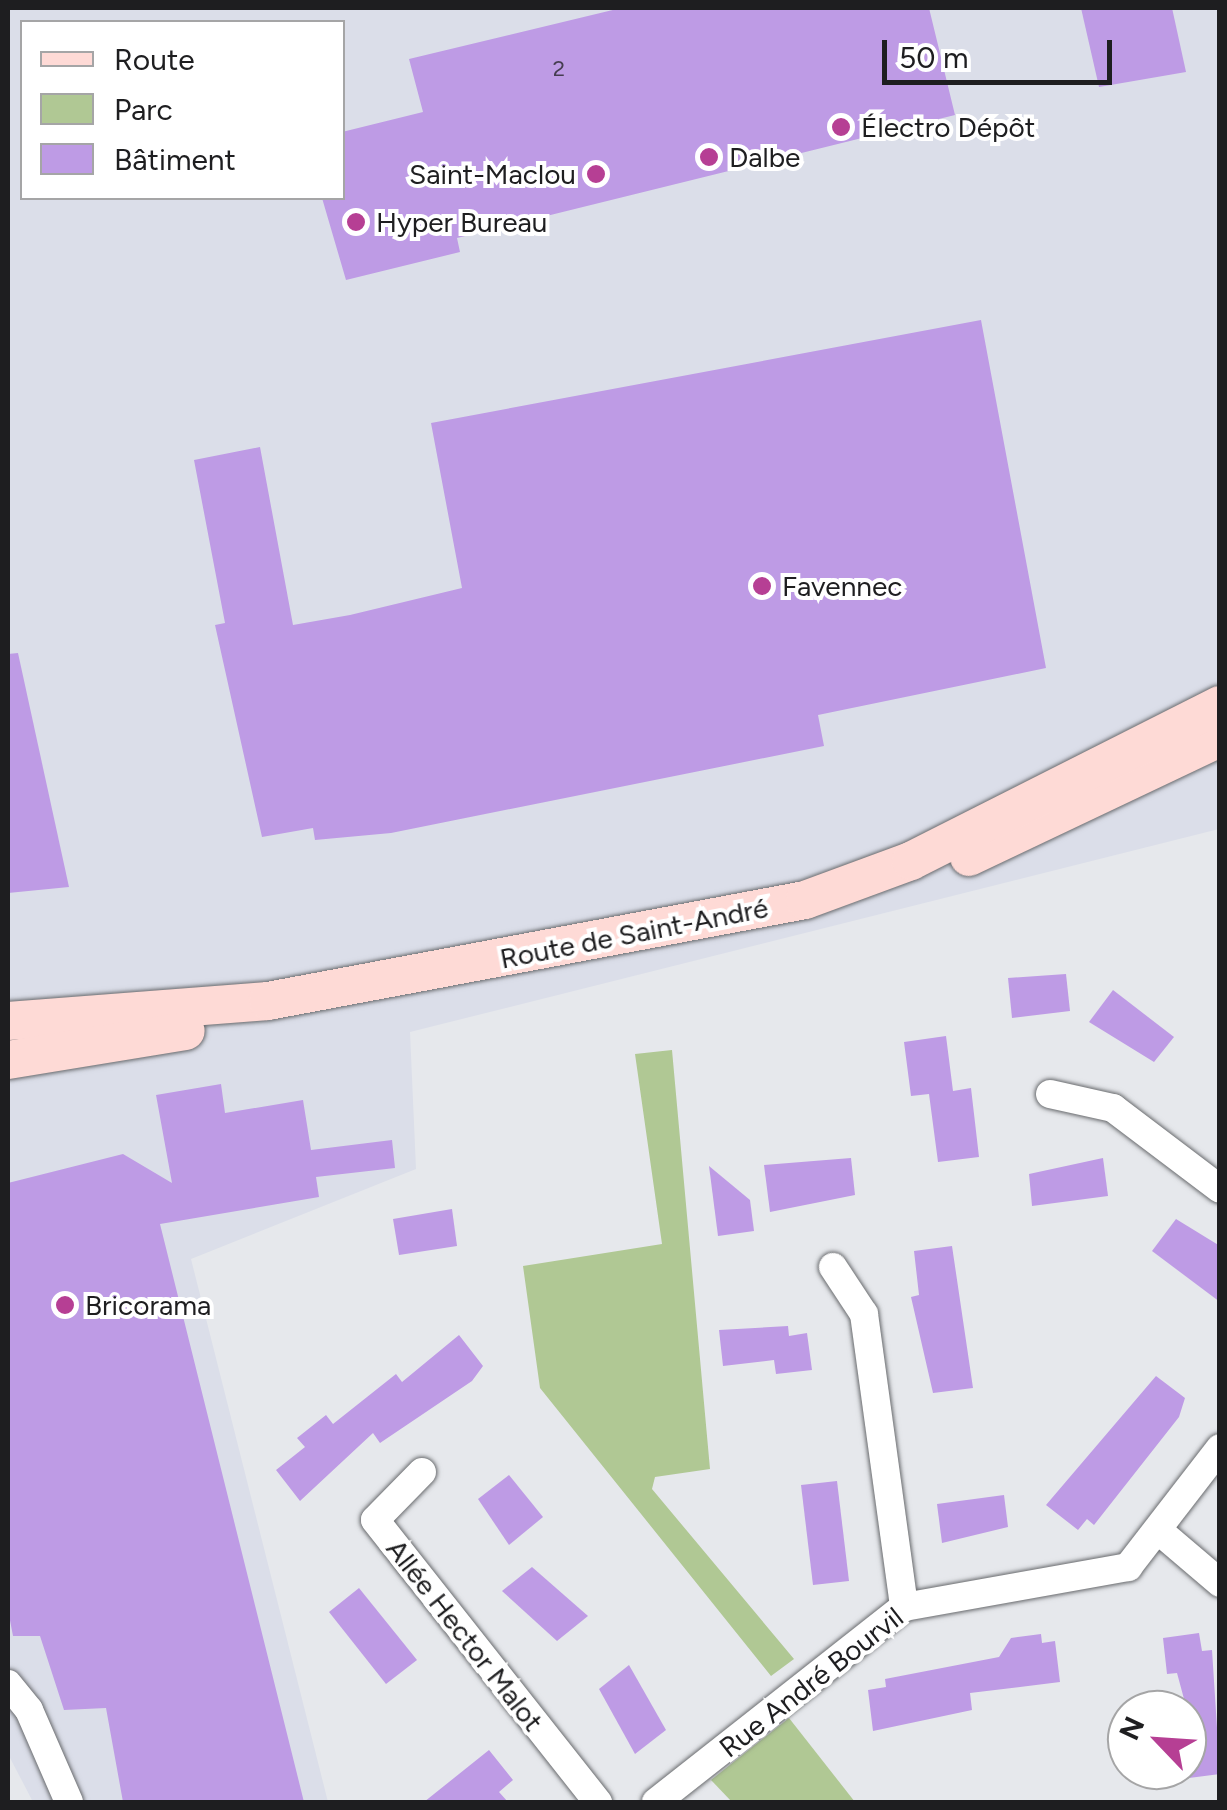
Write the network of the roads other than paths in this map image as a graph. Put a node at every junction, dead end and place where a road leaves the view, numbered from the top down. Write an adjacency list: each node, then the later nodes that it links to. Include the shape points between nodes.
1 (1220, 705): 3 (main road, Route de Saint-André, via 910,861 805,900 268,1001)
2 (1220, 738): 4 (main road, Route de Saint-André, via 892,891 787,920)
3 (8, 1021)
4 (8, 1060)
5 (1050, 1094): 6 (street, via 1113,1108)
6 (1220, 1189)
7 (833, 1267): 12 (street, via 864,1314)
8 (1220, 1448): 10 (street, Rue André Bourvil)
9 (422, 1472): 15 (street, Allée Hector Malot, via 374,1520)
10 (1159, 1532): 11 (street); 12 (street, Rue André Bourvil, via 1128,1568)
11 (1220, 1582)
12 (904, 1606): 16 (street, Rue André Bourvil)
13 (8, 1684): 14 (street)
14 (69, 1802)
15 (598, 1802)
16 (656, 1802)

